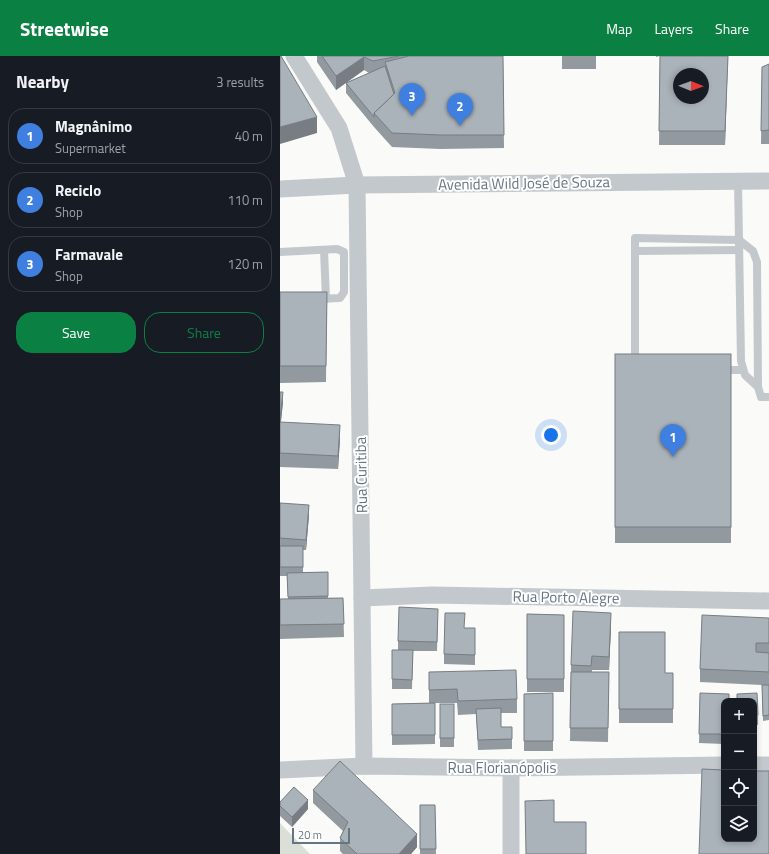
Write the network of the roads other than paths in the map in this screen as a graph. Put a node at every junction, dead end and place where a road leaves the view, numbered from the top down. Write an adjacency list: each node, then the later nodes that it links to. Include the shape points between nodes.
1 (294, 56): 4 (street, Rua Curitiba, via 339,128)
2 (738, 181): 3 (street, Avenida Wild José de Souza); 4 (street, Avenida Wild José de Souza); 6 (lane)
3 (769, 181)
4 (357, 185): 5 (street, Avenida Wild José de Souza); 18 (street, Rua Curitiba)
5 (280, 189)
6 (739, 240): 8 (lane); 9 (lane, via 635,238); 16 (lane, via 753,251 757,262)
7 (324, 250): 10 (lane); 12 (lane); 12 (lane, via 337,249 344,252 344,292 340,298)
8 (739, 250): 9 (lane); 14 (lane, via 740,352)
9 (635, 251): 15 (lane, via 635,371)
10 (280, 252)
11 (310, 299): 12 (lane)
12 (326, 299)
13 (712, 370): 14 (lane)
14 (743, 370): 16 (lane, via 748,379)
15 (643, 371)
16 (758, 387): 17 (lane, via 761,397)
17 (769, 397)
18 (362, 598): 19 (street, Rua Porto Alegre, via 432,595); 23 (street, Rua Curitiba)
19 (769, 601)
20 (721, 765): 24 (street, Rua Florianópolis)
21 (757, 765): 22 (street)
22 (769, 765)
23 (364, 766): 24 (street, Rua Florianópolis); 25 (street, Rua Florianópolis)
24 (511, 768): 26 (street)
25 (280, 770)
26 (511, 854)

